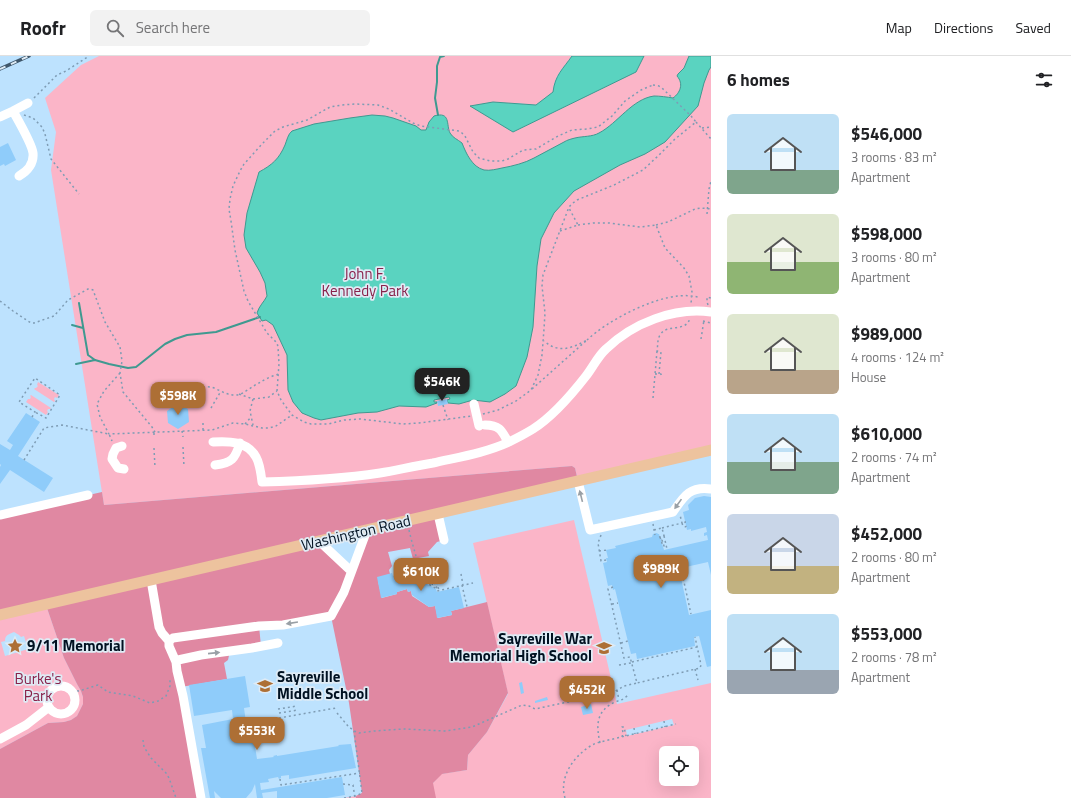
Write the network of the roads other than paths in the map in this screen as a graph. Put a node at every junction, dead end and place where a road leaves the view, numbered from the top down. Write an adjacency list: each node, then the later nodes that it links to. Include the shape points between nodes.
1 (28, 103): 2 (street)
2 (15, 114): 3 (street); 4 (street, via 33,153 30,167)
3 (0, 117)
4 (19, 176)
5 (708, 314): 8 (street, via 691,311 666,316 646,322 625,334 605,350 587,375 551,414 533,429)
6 (474, 404): 8 (street, via 482,426 499,428)
7 (213, 442): 9 (street)
8 (508, 442): 9 (street, via 476,454 379,473 322,480 262,482 256,457 249,448)
9 (240, 443): 12 (street, via 233,459 225,464)
10 (119, 447): 13 (street, via 112,458 118,468)
11 (711, 450): 14 (main road, Washington Road)
12 (215, 465)
13 (124, 469)
14 (578, 481): 15 (street, one-way to 14, via 701,488 690,492 673,512 590,530); 17 (main road, Washington Road)
15 (711, 489)
16 (88, 495): 18 (street)
17 (438, 514): 19 (main road, Washington Road); 20 (street)
18 (0, 515)
19 (367, 530): 21 (main road, Washington Road); 22 (street)
20 (444, 540)
21 (319, 541): 22 (street); 23 (main road, Washington Road)
22 (351, 572): 25 (street, one-way to 25, via 331,616 283,625 173,638)
23 (151, 580): 24 (main road, Washington Road); 25 (street, via 159,627)
24 (0, 615)
25 (169, 641): 27 (street, via 168,646)
26 (278, 642): 27 (street, one-way to 26, via 178,660)
27 (177, 666): 30 (street)
28 (49, 707): 28 (street, via 47,698 55,687 64,686 72,691 75,700 69,711 61,714); 29 (street, via 26,725)
29 (0, 739)
30 (201, 798)

